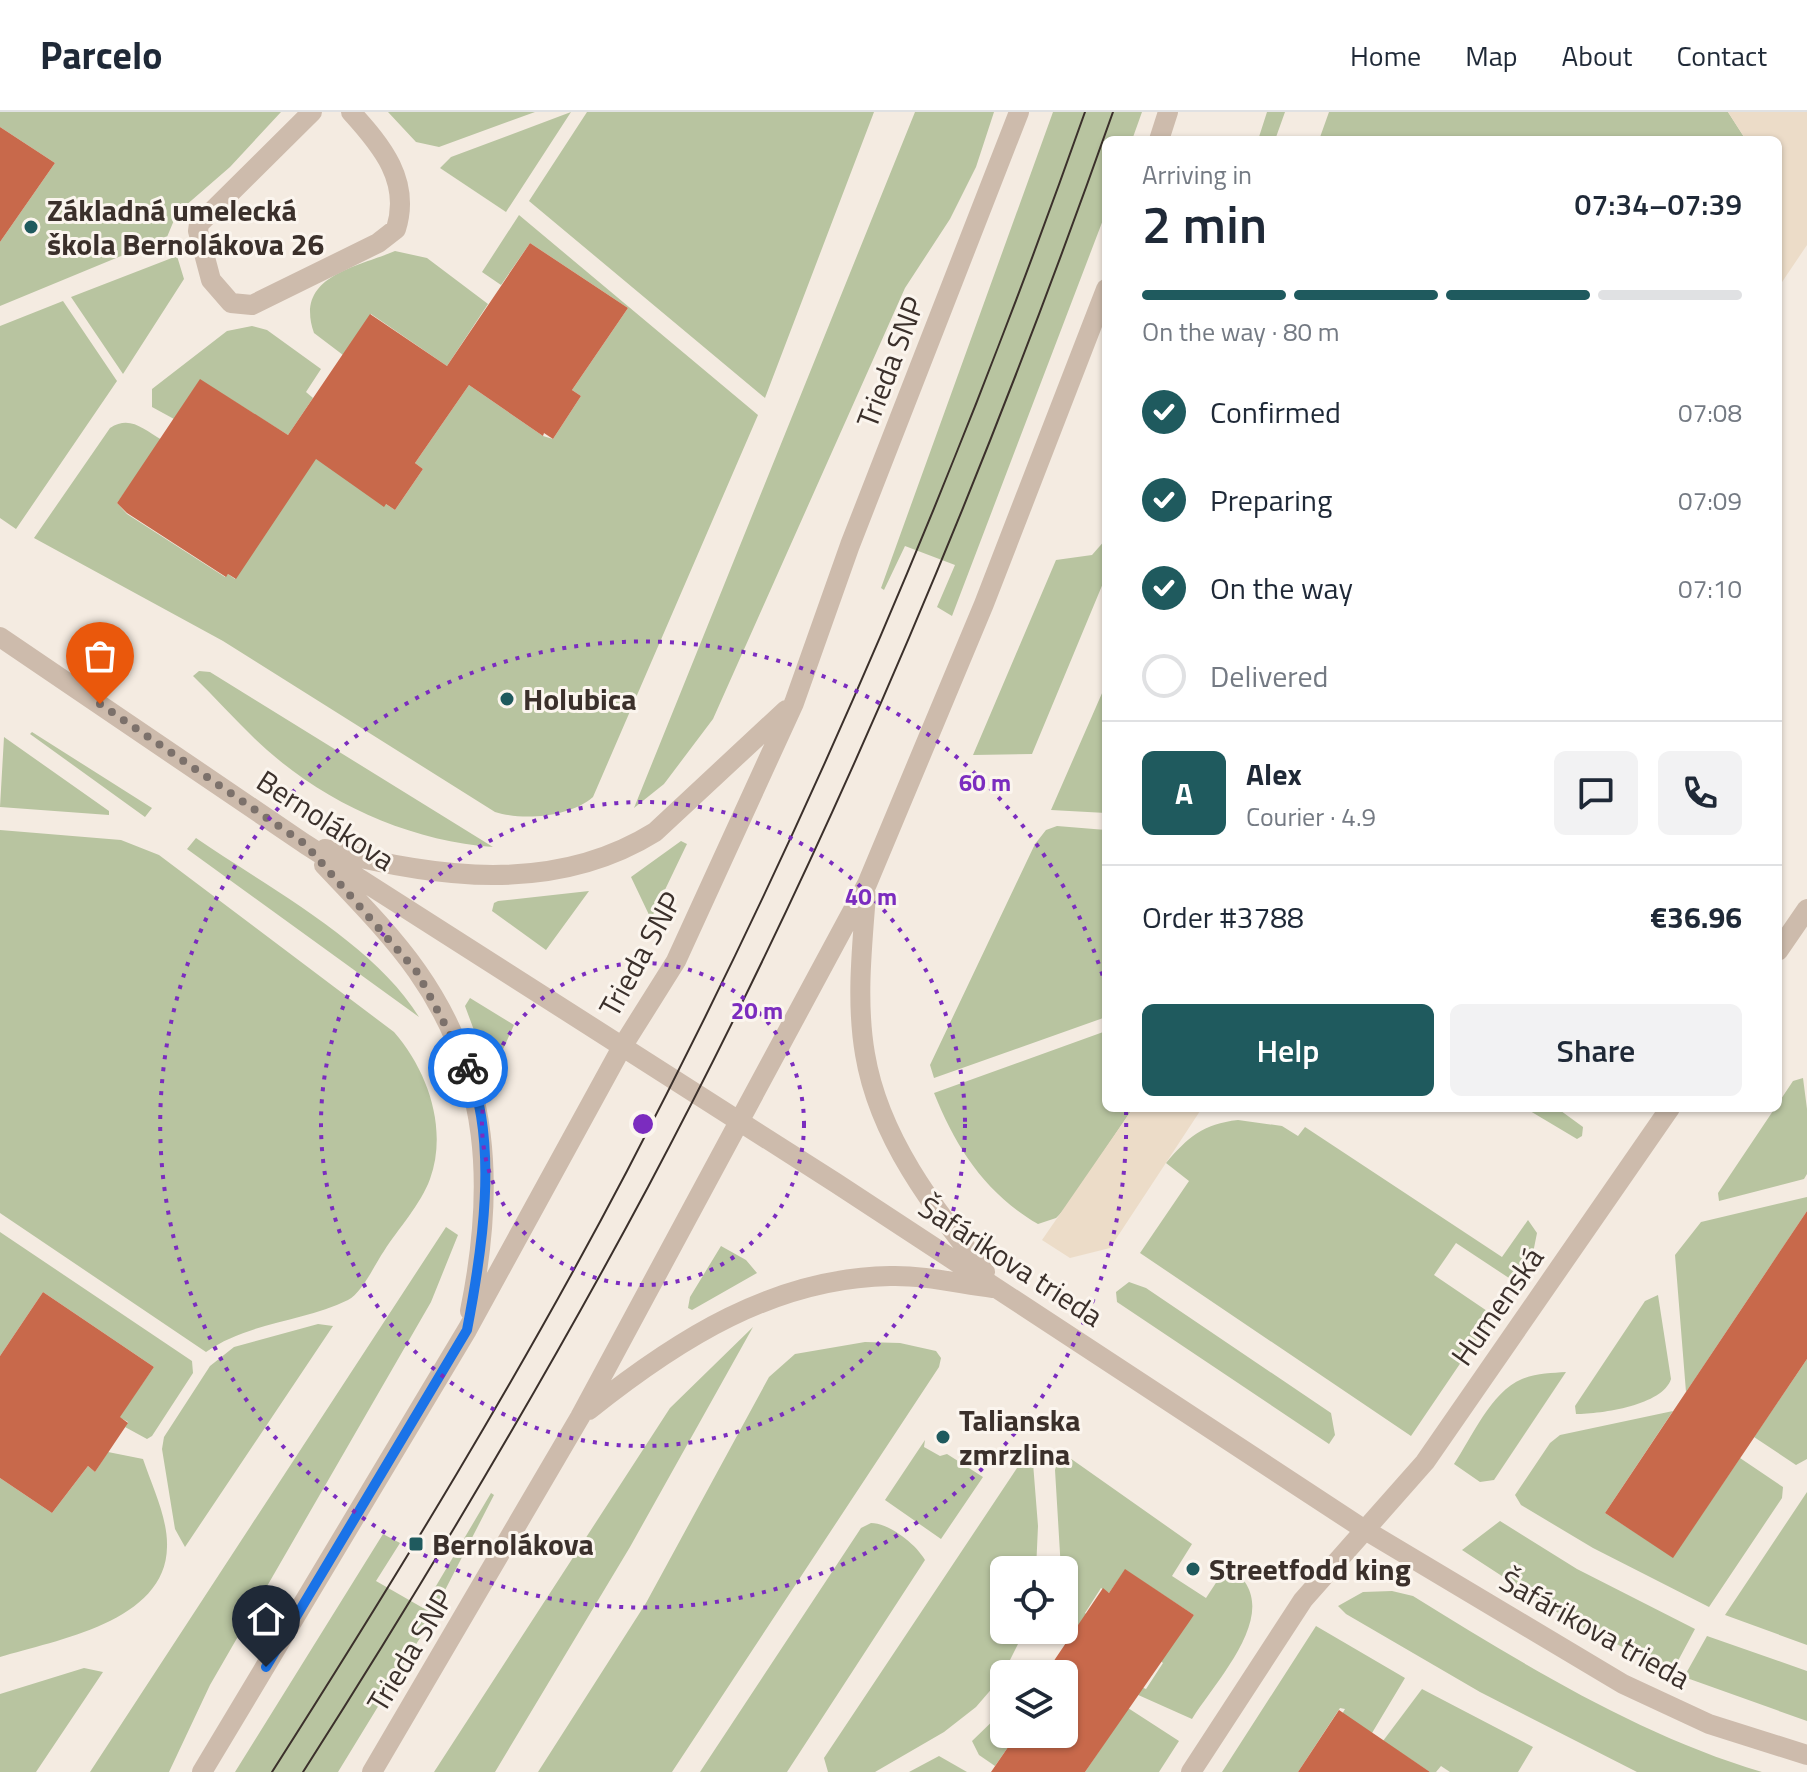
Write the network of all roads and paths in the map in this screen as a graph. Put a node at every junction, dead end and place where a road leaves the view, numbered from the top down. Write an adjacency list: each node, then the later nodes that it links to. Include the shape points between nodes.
1 (312, 112): 2 (street, via 199,224 211,280 231,303 252,305 396,229 402,198 394,169)
2 (351, 112)
3 (1019, 112): 8 (street, Trieda SNP)
4 (1168, 112): 5 (street)
5 (1160, 136)
6 (1102, 299): 10 (street, Trieda SNP, via 984,604)
7 (0, 637): 9 (street, Bernolákova)
8 (794, 703): 9 (street, via 655,832 598,858 550,870 475,877 384,864); 13 (street, Trieda SNP, via 676,961)
9 (305, 844): 13 (street, Bernolákova); 17 (street, via 417,972 470,1073 481,1129 484,1197)
10 (867, 884): 15 (street, Trieda SNP); 16 (street, Trieda SNP, via 862,1023 879,1110 911,1172)
11 (1807, 909): 12 (street)
12 (1782, 945)
13 (622, 1047): 15 (street, Šafárikova trieda); 17 (street, Trieda SNP)
14 (1667, 1112): 19 (street, Humenská, via 1425,1462)
15 (741, 1122): 16 (street, Šafárikova trieda); 18 (street, Trieda SNP)
16 (997, 1288): 18 (street, via 858,1277 756,1303 684,1340); 19 (street, Šafárikova trieda)
17 (467, 1330): 21 (street, Trieda SNP)
18 (580, 1417): 22 (street, Trieda SNP)
19 (1365, 1530): 20 (street, Šafárikova trieda, via 1623,1684 1709,1724); 23 (street, via 1303,1600)
20 (1807, 1755)
21 (202, 1772)
22 (372, 1772)
23 (1191, 1772)

